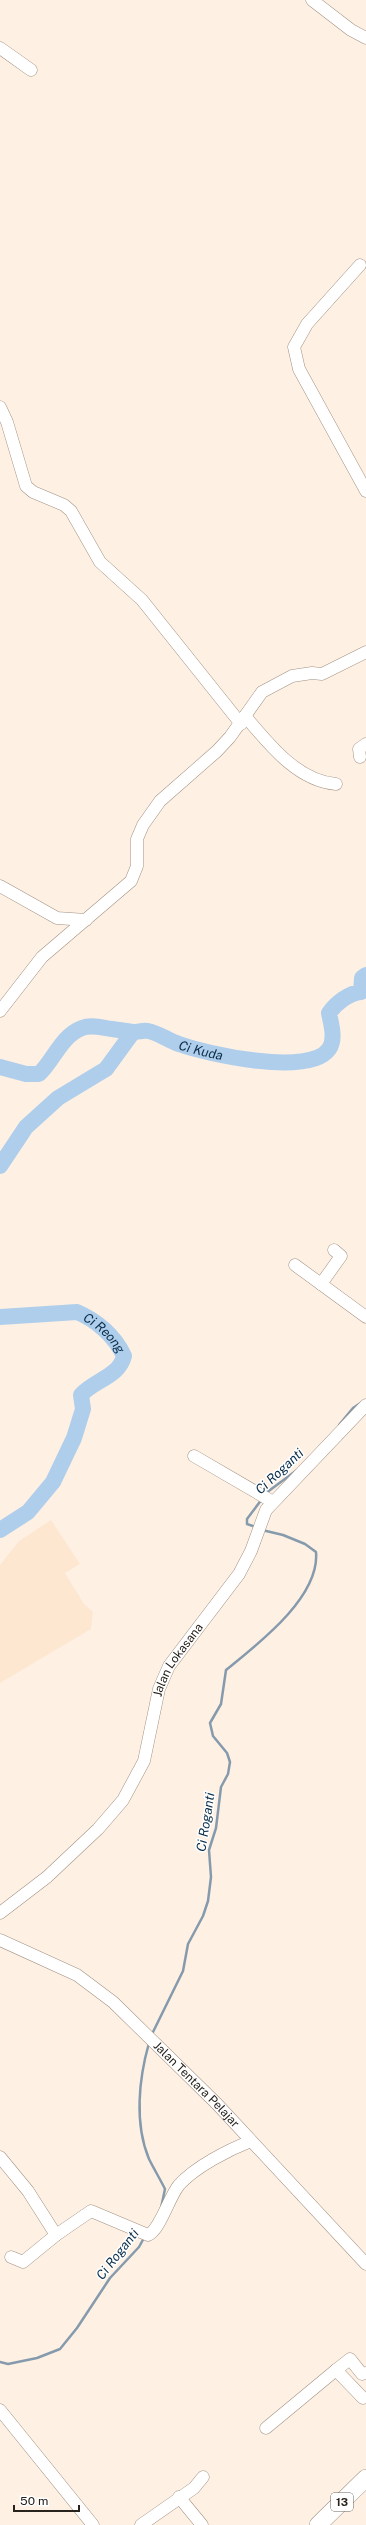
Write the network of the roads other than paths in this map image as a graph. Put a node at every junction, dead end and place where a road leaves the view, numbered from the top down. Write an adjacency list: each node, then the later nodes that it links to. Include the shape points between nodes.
1 (312, 0): 2 (street, via 351,30)
2 (366, 38)
3 (0, 48): 4 (street)
4 (31, 70)
5 (360, 265): 7 (street, via 307,324 294,347 299,369)
6 (0, 407): 9 (street, via 26,486 71,511 100,562 142,600)
7 (366, 490)
8 (366, 652): 9 (street, via 322,674 312,672 278,682 262,692)
9 (243, 720): 12 (street, via 296,767 326,783); 14 (street, via 217,752 160,801 143,825 137,839 135,875)
10 (366, 744): 11 (street, via 359,749)
11 (360, 757)
12 (336, 784)
13 (0, 886): 14 (street, via 57,918)
14 (86, 920): 15 (street, via 42,957)
15 (0, 1011)
16 (334, 1250): 18 (street, via 341,1256)
17 (295, 1264): 18 (street)
18 (320, 1284): 19 (street)
19 (366, 1317)
20 (365, 1408): 22 (street, Jalan Lokasana)
21 (194, 1456): 22 (street)
22 (266, 1498): 23 (street, Jalan Lokasana, via 266,1510 239,1574 163,1677 144,1761 123,1800 98,1829 47,1877)
23 (0, 1913)
24 (0, 1940): 25 (street, Jalan Tentara Pelajar, via 77,1975 113,2002)
25 (251, 2141): 27 (street, via 222,2154 180,2184 155,2229 145,2233 90,2207 87,2213); 29 (street, Jalan Tentara Pelajar)
26 (1, 2160): 27 (street, via 28,2191)
27 (56, 2235): 28 (street, via 23,2262)
28 (11, 2257)
29 (366, 2264)
30 (336, 2370): 31 (street, via 350,2360 362,2374); 32 (street); 34 (street)
31 (366, 2373)
32 (363, 2398)
33 (0, 2410): 38 (street)
34 (266, 2428)
35 (204, 2477): 37 (street, via 194,2488)
36 (366, 2478): 41 (highway, 13)
37 (179, 2497): 39 (street); 40 (street)
38 (93, 2525)
39 (141, 2525)
40 (202, 2525)
41 (318, 2525)

